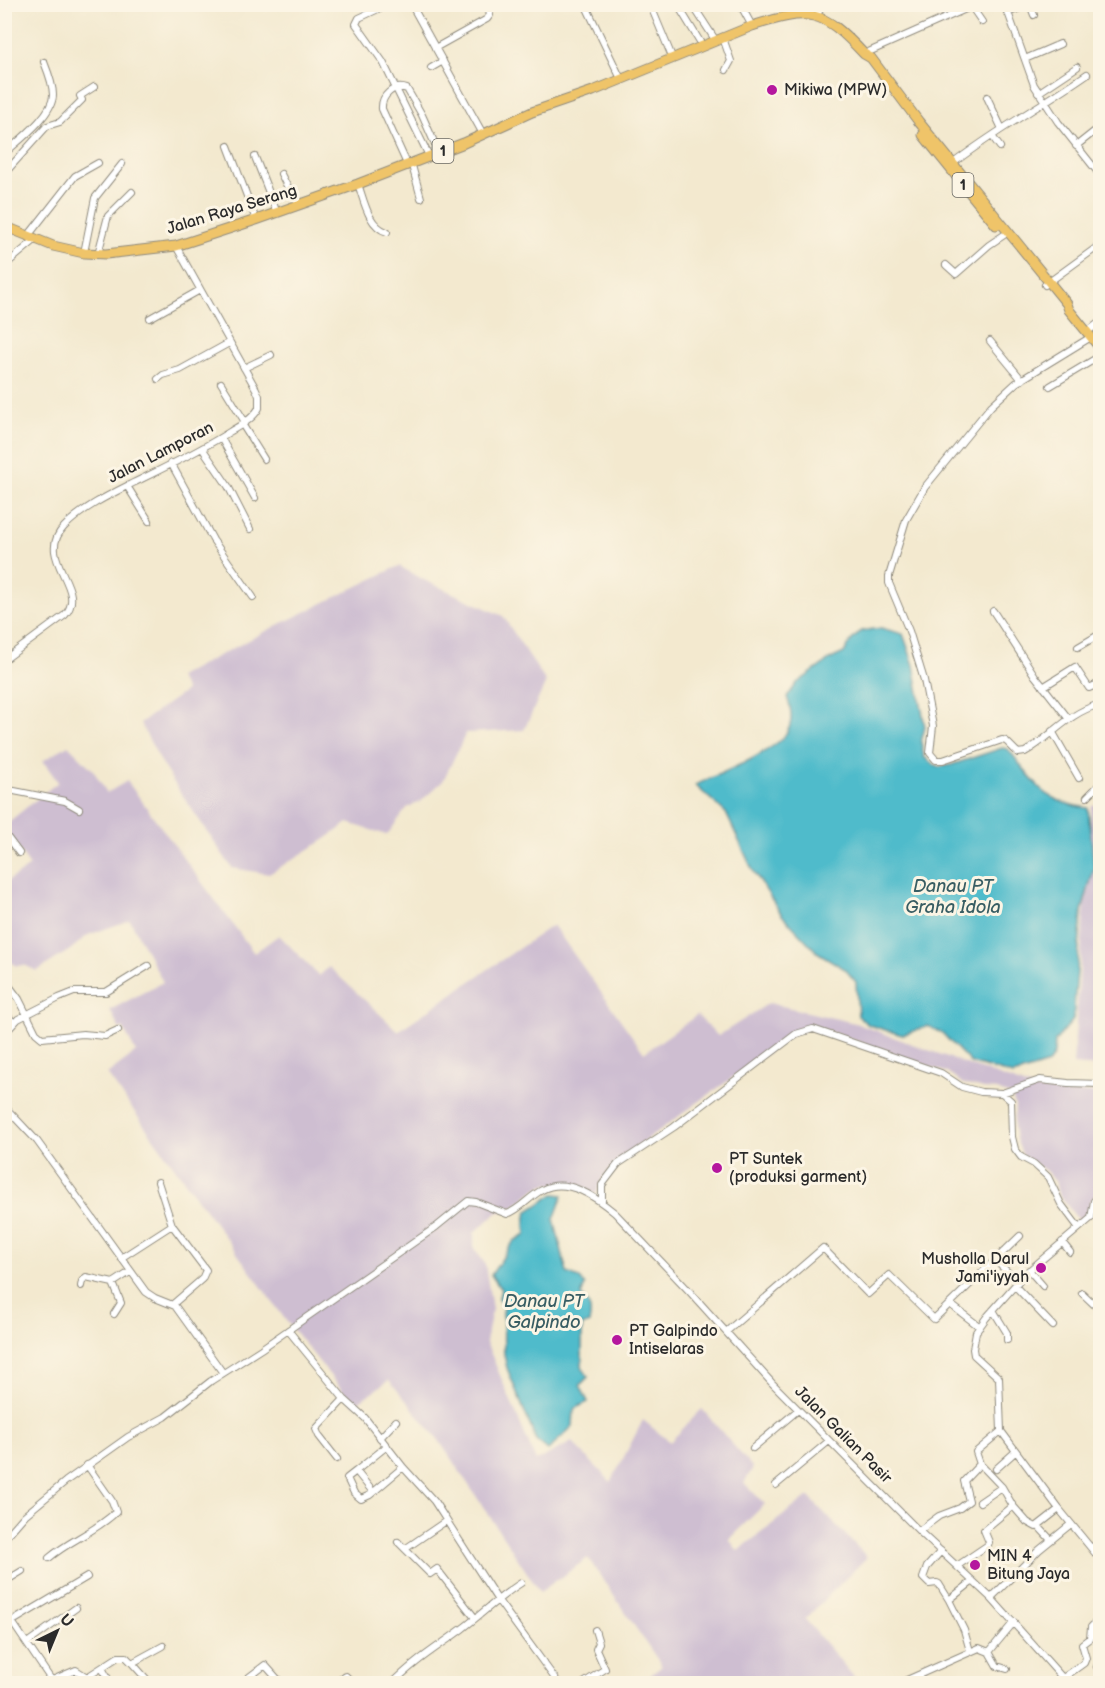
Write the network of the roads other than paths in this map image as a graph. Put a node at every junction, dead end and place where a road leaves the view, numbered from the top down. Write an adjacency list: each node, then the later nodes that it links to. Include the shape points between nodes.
1 (389, 4): 34 (street, via 356,22)
2 (411, 4): 22 (street)
3 (585, 4): 32 (street)
4 (650, 4): 24 (street)
5 (677, 4): 21 (street)
6 (692, 4): 19 (street)
7 (740, 4): 18 (street)
8 (822, 4): 16 (street)
9 (1005, 4): 13 (street)
10 (1092, 4): 14 (street)
11 (488, 6): 22 (street, via 489,18)
12 (970, 6): 17 (street); 23 (street)
13 (1007, 13): 15 (street, via 1028,5); 25 (street)
14 (1101, 14)
15 (1034, 15)
16 (817, 16): 18 (highway, Jalan Raya Serang / 1, via 798,14); 23 (highway, 1, via 837,28)
17 (982, 22)
18 (752, 26): 19 (highway, Jalan Raya Serang / 1)
19 (720, 40): 21 (highway, Jalan Raya Serang / 1); 30 (street, via 731,61)
20 (1060, 44): 25 (street)
21 (702, 45): 24 (highway, Jalan Raya Serang / 1)
22 (435, 48): 27 (street)
23 (864, 54): 52 (highway, 1)
24 (672, 57): 32 (highway, Jalan Raya Serang / 1)
25 (1025, 59): 35 (street)
26 (44, 62): 46 (street, via 52,102 36,124)
27 (443, 62): 28 (street); 40 (street)
28 (430, 68)
29 (1077, 68): 35 (street)
30 (726, 70)
31 (1087, 74): 37 (street)
32 (621, 79): 40 (highway, Jalan Raya Serang / 1)
33 (94, 87): 53 (street, via 80,96 82,100 60,122 47,126)
34 (395, 88): 45 (street, via 406,89); 47 (street); 50 (street, via 386,95 382,109)
35 (1038, 93): 37 (street)
36 (987, 97): 39 (street)
37 (1044, 104): 39 (street); 43 (street)
38 (1101, 128): 43 (street)
39 (1002, 129): 41 (street)
40 (483, 134): 45 (highway, Jalan Raya Serang / 1)
41 (992, 136): 44 (street); 52 (street)
42 (228, 146): 61 (street)
43 (1076, 146): 55 (street)
44 (1000, 147)
45 (439, 153): 47 (highway, Jalan Raya Serang / 1)
46 (4, 154)
47 (429, 156): 50 (highway, Jalan Raya Serang / 1)
48 (255, 157): 60 (street)
49 (98, 163): 65 (street, via 75,176)
50 (409, 163): 56 (highway, Jalan Raya Serang / 1); 58 (street)
51 (122, 164): 68 (street, via 95,198)
52 (951, 165): 64 (highway, 1); 72 (highway, 1)
53 (4, 174)
54 (281, 174): 59 (street, via 286,186 296,193)
55 (1101, 175)
56 (358, 184): 59 (highway, Jalan Raya Serang / 1); 63 (street, via 370,215)
57 (132, 192): 69 (street, via 108,216)
58 (421, 198)
59 (299, 205): 60 (highway, Jalan Raya Serang / 1)
60 (277, 213): 61 (highway, Jalan Raya Serang / 1)
61 (256, 220): 67 (highway, Jalan Raya Serang / 1)
62 (4, 226): 65 (highway, Jalan Raya Serang / 1)
63 (387, 232)
64 (1004, 235): 70 (street, via 956,274); 72 (highway, 1)
65 (32, 238): 68 (highway, Jalan Raya Serang / 1); 71 (street)
66 (1101, 245): 72 (street)
67 (176, 246): 69 (highway, Jalan Raya Serang / 1); 73 (street, Jalan Lamporan)
68 (84, 253): 69 (highway, Jalan Raya Serang / 1)
69 (98, 254)
70 (946, 265)
71 (4, 266)
72 (1047, 284): 76 (highway, 1)
73 (200, 290): 74 (street); 78 (street, Jalan Lamporan)
74 (150, 318)
75 (1101, 322): 76 (street)
76 (1089, 335): 79 (highway, 1); 84 (street)
77 (990, 341): 84 (street)
78 (230, 343): 82 (street, Jalan Lamporan); 83 (street)
79 (1101, 348)
80 (271, 355): 82 (street)
81 (1101, 356): 86 (street)
82 (244, 368): 87 (street, Jalan Lamporan, via 260,400 256,414)
83 (158, 379)
84 (1022, 380): 106 (street, via 991,406 925,487 903,527 889,583 917,654 933,726 930,753 936,760 1002,740 1020,753)
85 (221, 383): 87 (street)
86 (1050, 386)
87 (244, 423): 88 (street, Jalan Lamporan); 90 (street)
88 (220, 438): 89 (street, Jalan Lamporan); 93 (street)
89 (202, 448): 91 (street, Jalan Lamporan); 95 (street)
90 (264, 459)
91 (171, 463): 92 (street, Jalan Lamporan); 96 (street, via 213,540)
92 (127, 486): 94 (street); 100 (street, Jalan Lamporan, via 77,515 60,531 54,551 72,597 72,607)
93 (255, 498)
94 (149, 521)
95 (250, 529)
96 (253, 597)
97 (993, 611): 103 (street)
98 (1101, 634): 99 (street)
99 (1078, 647)
100 (4, 660)
101 (1101, 677): 102 (street)
102 (1099, 685): 103 (street, via 1089,688 1075,667)
103 (1043, 687): 105 (street)
104 (1101, 704): 105 (street)
105 (1068, 718): 106 (street)
106 (1052, 731): 107 (street)
107 (1079, 778)
108 (1101, 784): 110 (street)
109 (4, 789): 111 (street, via 65,801)
110 (1087, 797)
111 (80, 809)
112 (4, 833): 113 (street)
113 (18, 853)
114 (148, 966): 117 (street, via 111,990 74,992)
115 (4, 979): 117 (street)
116 (4, 1012): 118 (street)
117 (27, 1015): 118 (street); 119 (street, via 42,1038 105,1036)
118 (13, 1022): 120 (street)
119 (118, 1030)
120 (4, 1034)
121 (1101, 1084): 122 (street, via 1040,1080)
122 (1002, 1093): 126 (street, via 962,1087 941,1073 809,1029 796,1034 674,1127 618,1164 602,1185); 128 (street, via 1011,1101 1012,1137 1018,1152 1048,1177)
123 (4, 1106): 132 (street, via 37,1142)
124 (158, 1182): 127 (street)
125 (1101, 1194): 128 (street, via 1092,1216)
126 (602, 1201): 148 (street, via 563,1186 542,1190 507,1214 468,1201); 149 (street, Jalan Galian Pasir)
127 (172, 1225): 132 (street); 141 (street, via 206,1270 205,1276)
128 (1079, 1228): 130 (street)
129 (1020, 1236): 133 (street)
130 (1062, 1242): 131 (street); 134 (street)
131 (1070, 1252)
132 (121, 1258): 135 (street)
133 (995, 1260): 137 (street); 142 (street)
134 (1029, 1270): 137 (street); 139 (street)
135 (130, 1272): 136 (street); 141 (street, via 152,1296)
136 (113, 1284): 138 (street, via 86,1277); 145 (street, via 121,1303)
137 (1017, 1284): 143 (street); 146 (street)
138 (81, 1286)
139 (1043, 1286)
140 (1082, 1293): 144 (street)
141 (173, 1304): 151 (street)
142 (950, 1304): 147 (street); 149 (street, via 934,1319 889,1275 868,1294 823,1248)
143 (993, 1310): 147 (street); 150 (street)
144 (1101, 1310)
145 (114, 1314)
146 (1053, 1326)
147 (980, 1327): 155 (street, via 973,1349 977,1359 999,1378)
148 (288, 1330): 151 (street); 152 (street)
149 (726, 1332): 153 (street, Jalan Galian Pasir)
150 (1007, 1340)
151 (223, 1373): 163 (street, via 165,1417)
152 (344, 1399): 156 (street); 161 (street, via 316,1429)
153 (798, 1410): 157 (street, Jalan Galian Pasir); 159 (street)
154 (396, 1421): 156 (street)
155 (1001, 1431): 160 (street); 162 (street, via 976,1452)
156 (380, 1438): 158 (street)
157 (830, 1441): 167 (street); 176 (street, Jalan Galian Pasir)
158 (387, 1446): 164 (street); 166 (street)
159 (753, 1448)
160 (1015, 1452): 165 (street); 172 (street)
161 (337, 1459)
162 (980, 1464): 168 (street); 176 (street, via 964,1481 969,1501)
163 (87, 1465): 177 (street, via 25,1515); 184 (street, via 116,1512)
164 (403, 1467): 169 (street); 173 (street, via 434,1501)
165 (996, 1469)
166 (356, 1471): 169 (street); 169 (street, via 347,1478 357,1497 366,1498)
167 (776, 1485)
168 (1002, 1487): 170 (street); 171 (street)
169 (374, 1492)
170 (980, 1502)
171 (1013, 1506): 175 (street, via 1027,1522); 186 (street, via 984,1530 989,1547)
172 (1059, 1509): 174 (street); 175 (street)
173 (446, 1521): 182 (street); 193 (street)
174 (1071, 1524): 178 (street); 181 (street)
175 (1039, 1527): 178 (street)
176 (919, 1531): 183 (street, Jalan Galian Pasir)
177 (4, 1539)
178 (1051, 1540): 192 (street)
179 (1101, 1540): 181 (street)
180 (398, 1542): 182 (street)
181 (1092, 1548): 185 (street)
182 (405, 1549): 197 (street, via 430,1575 437,1569)
183 (941, 1551): 186 (street, Jalan Galian Pasir); 194 (street, via 923,1578 929,1584 939,1584)
184 (49, 1558)
185 (1101, 1559)
186 (957, 1566): 189 (street, Jalan Galian Pasir)
187 (22, 1571): 190 (street)
188 (87, 1576): 199 (street)
189 (972, 1581): 192 (street, Jalan Galian Pasir); 194 (street)
190 (4, 1582)
191 (521, 1583): 193 (street)
192 (991, 1598): 200 (street, Jalan Galian Pasir)
193 (497, 1599): 197 (street); 218 (street)
194 (949, 1600): 204 (street)
195 (76, 1608): 202 (street)
196 (4, 1610): 199 (street)
197 (475, 1618): 217 (street)
198 (1101, 1618): 209 (street, via 1082,1644 1084,1663)
199 (13, 1621): 202 (street)
200 (1014, 1622): 205 (street); 209 (street, Jalan Galian Pasir)
201 (595, 1630): 219 (street, via 599,1643 596,1649 605,1669)
202 (27, 1643): 210 (street)
203 (163, 1646): 206 (street)
204 (970, 1651): 205 (street, via 982,1647); 220 (street)
205 (988, 1652): 208 (street, via 997,1666)
206 (132, 1663): 207 (street, via 118,1657); 212 (street)
207 (102, 1668): 210 (street, via 87,1677 76,1670); 211 (street)
208 (1007, 1669)
209 (1066, 1681)
210 (50, 1682)
211 (111, 1683)
212 (151, 1683)
213 (240, 1683): 214 (street, via 265,1665)
214 (282, 1683)
215 (333, 1683): 216 (street, via 346,1676)
216 (354, 1683)
217 (392, 1683)
218 (559, 1683)
219 (582, 1683)
220 (898, 1683)

